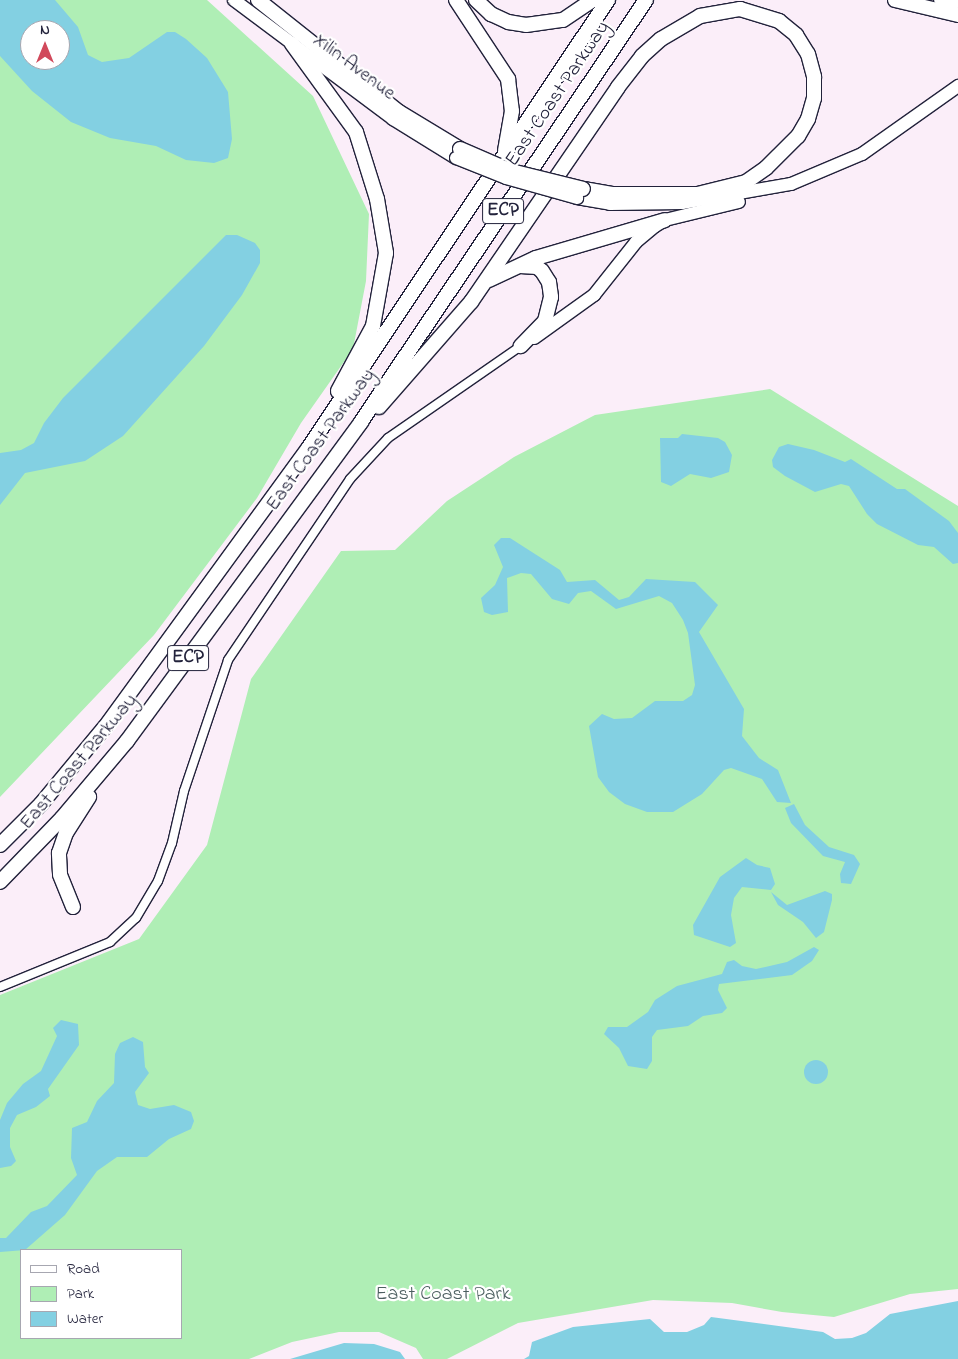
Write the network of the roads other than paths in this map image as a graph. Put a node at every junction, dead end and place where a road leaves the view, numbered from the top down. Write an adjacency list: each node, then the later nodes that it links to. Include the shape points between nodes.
1 (234, 0): 12 (main road, Xilin Avenue)
2 (258, 0): 14 (highway, via 399,112)
3 (456, 0): 15 (highway, via 508,79 512,120)
4 (476, 0): 5 (highway, via 491,14 508,22 526,25 563,20)
5 (593, 0)
6 (608, 0): 15 (highway, East Coast Parkway / ECP)
7 (646, 0): 23 (highway, East Coast Parkway / ECP)
8 (895, 0): 11 (highway)
9 (940, 0): 10 (main road)
10 (958, 3)
11 (958, 15)
12 (292, 44): 14 (main road, Xilin Avenue, via 393,120); 22 (highway, via 356,132 377,199 386,253 372,326 338,391)
13 (958, 86): 16 (main road, via 862,154)
14 (458, 153): 17 (highway, bridge)
15 (502, 160): 22 (highway, East Coast Parkway / ECP)
16 (791, 184): 17 (main road, via 682,203 610,204); 18 (main road, via 739,202)
17 (580, 193): 20 (highway, via 698,194 746,182 766,168 798,136 808,119 814,98 814,77 808,54 796,35 779,21 740,10 700,16 661,40 618,87)
18 (665, 220): 19 (highway); 21 (main road, via 645,233 594,295)
19 (513, 267): 20 (highway); 21 (highway, via 536,267 546,276 551,290 551,306 545,320)
20 (485, 282): 23 (highway, via 440,340 383,403)
21 (521, 346): 28 (street, via 388,438 350,479 228,660 184,791 172,843 158,881 136,918 110,942)
22 (328, 420): 25 (highway, East Coast Parkway / ECP, via 105,727 41,804)
23 (361, 422): 24 (highway, East Coast Parkway / ECP)
24 (127, 741): 26 (highway, East Coast Parkway / ECP, via 62,818); 27 (highway, via 62,842 58,865)
25 (0, 845)
26 (0, 882)
27 (73, 907)
28 (0, 987)

